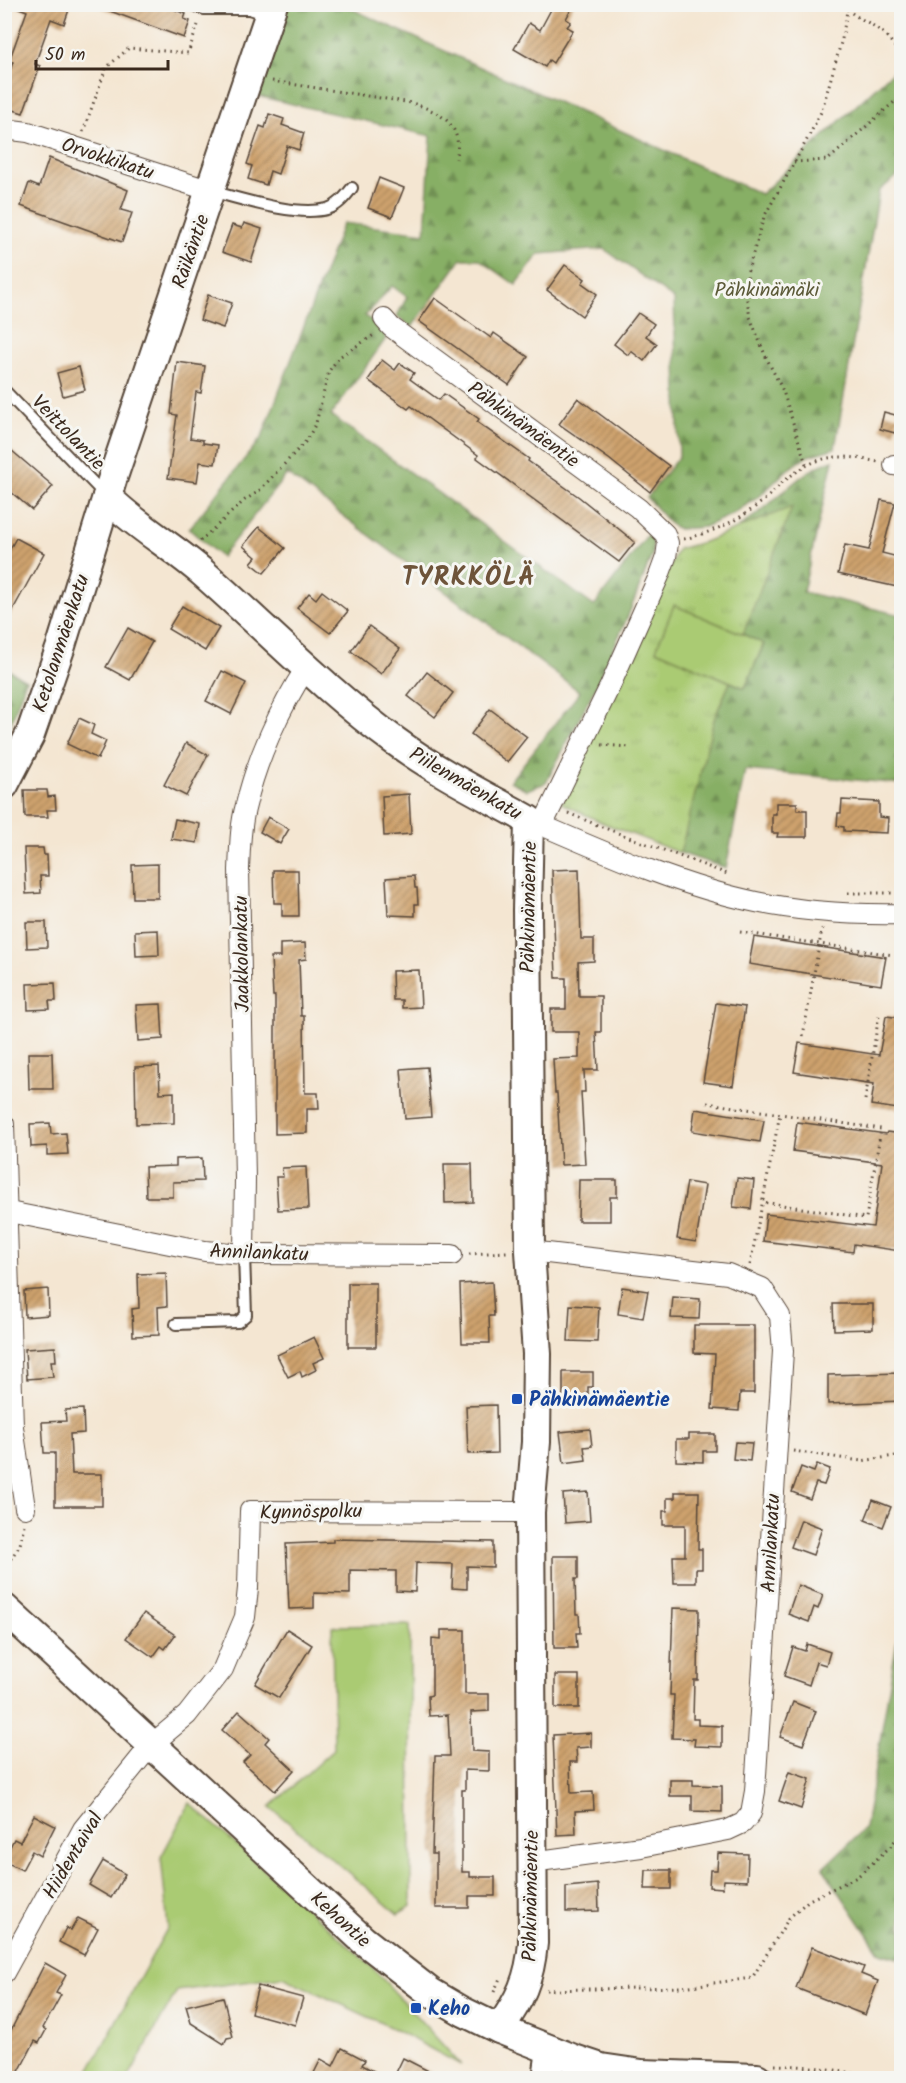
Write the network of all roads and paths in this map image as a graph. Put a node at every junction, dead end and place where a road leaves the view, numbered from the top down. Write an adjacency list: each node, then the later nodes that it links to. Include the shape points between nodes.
1 (190, 4): 3 (lane)
2 (844, 4): 5 (path)
3 (204, 9): 4 (lane); 10 (path, via 188,53 129,48 106,68)
4 (271, 10): 7 (street, Räikäntie)
5 (848, 11): 6 (path, via 879,29); 12 (path, via 822,110)
6 (902, 58)
7 (249, 76): 11 (path, via 432,109 447,119 457,135); 14 (street, Räikäntie)
8 (902, 94): 12 (path, via 828,160)
9 (4, 133): 10 (street, Orvokkikatu, via 28,132)
10 (77, 148): 14 (street, Orvokkikatu)
11 (456, 159)
12 (794, 162): 17 (path, via 764,217 748,270 746,295 750,317 783,391)
13 (352, 188): 14 (lane, via 343,200 327,209 303,210 273,207)
14 (211, 191): 19 (street, Räikäntie)
15 (388, 323): 20 (street, Pähkinämäentie, via 638,508 665,534); 21 (path, via 339,357 329,371 316,423 307,440 258,492)
16 (6, 392): 19 (lane, Veittolantie)
17 (806, 464): 18 (path, via 831,456); 20 (path, via 736,520 708,534)
18 (898, 466)
19 (106, 497): 22 (street, Piilenmäenkatu, via 202,572); 25 (street, Ketolanmäenkatu, via 30,735)
20 (668, 543): 23 (street, Pähkinämäentie, via 659,576)
21 (196, 544)
22 (306, 668): 26 (street, Piilenmäenkatu, via 396,742 430,764); 44 (street, Jaakkolankatu, via 280,713 261,760 246,805 241,839)
23 (583, 744): 24 (path); 26 (street, Pähkinämäentie)
24 (630, 747)
25 (4, 785)
26 (541, 817): 27 (path, via 602,827); 30 (street, Piilenmäenkatu, via 656,871 730,896); 43 (street, Pähkinämäentie, via 527,910)
27 (740, 878)
28 (842, 893): 29 (path)
29 (902, 893)
30 (825, 912): 31 (street, Piilenmäenkatu); 33 (path)
31 (902, 914)
32 (740, 932): 33 (path)
33 (819, 944): 34 (path); 36 (path)
34 (893, 954)
35 (879, 1015): 37 (path)
36 (804, 1035)
37 (865, 1100)
38 (707, 1103): 39 (path)
39 (780, 1114): 41 (path); 41 (path, via 881,1129 866,1218)
40 (4, 1124): 42 (street)
41 (763, 1202): 46 (path)
42 (6, 1211): 44 (street, Annilankatu, via 163,1244); 50 (street, via 13,1427)
43 (523, 1251): 45 (path); 46 (street, Annilankatu, via 728,1274); 51 (street, Pähkinämäentie, via 537,1353)
44 (244, 1254): 45 (street, Annilankatu); 47 (lane, via 246,1315 238,1322)
45 (452, 1255)
46 (747, 1281): 48 (street, Annilankatu, via 762,1288 780,1316 783,1351)
47 (176, 1324)
48 (776, 1448): 49 (path, via 861,1461); 56 (street, Annilankatu, via 755,1791 750,1813 742,1823 728,1830)
49 (902, 1455)
50 (25, 1508): 52 (path, via 20,1545)
51 (530, 1512): 54 (street, Kynnöspolku, via 250,1511 245,1617 232,1650 211,1687 187,1715); 56 (street, Pähkinämäentie)
52 (4, 1569)
53 (4, 1608): 54 (street, Kehontie)
54 (151, 1745): 57 (street, Hiidentaival, via 83,1829); 59 (street, Kehontie, via 394,1966 440,1998)
55 (902, 1832): 58 (path, via 857,1877 809,1900 789,1918 752,1978 682,1987)
56 (532, 1862): 59 (street, Pähkinämäentie, via 531,1960 519,1999)
57 (4, 1973)
58 (538, 1990)
59 (499, 2029): 60 (street, Kehontie)
60 (551, 2050): 61 (street); 62 (street, Kehontie, via 601,2068 642,2074)
61 (547, 2079)
62 (757, 2079)

